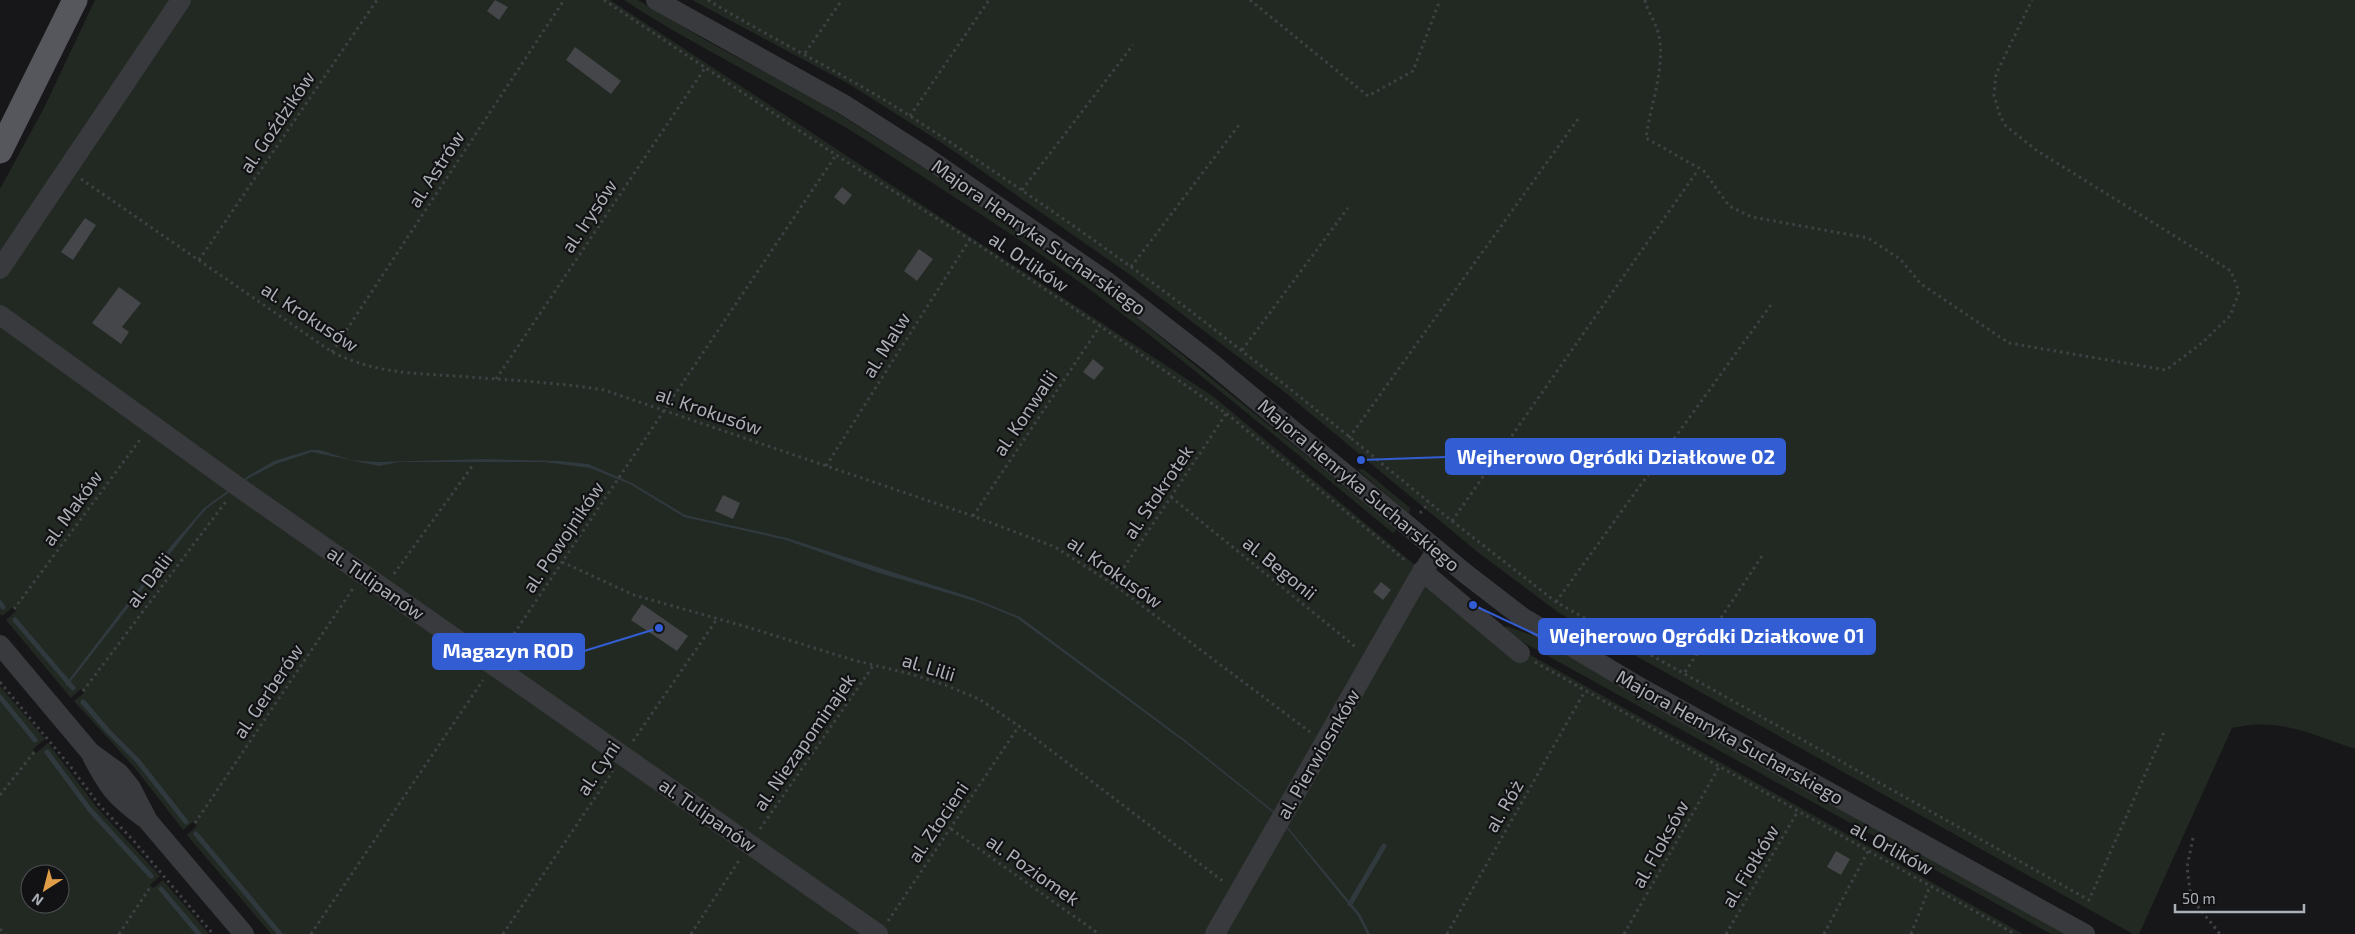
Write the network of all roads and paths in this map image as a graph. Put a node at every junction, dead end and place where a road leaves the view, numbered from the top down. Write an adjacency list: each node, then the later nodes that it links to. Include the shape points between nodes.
1 (75, 0): 20 (main road)
2 (180, 0): 22 (street)
3 (377, 0): 27 (path, al. Goździków)
4 (564, 0): 34 (path, al. Astrów)
5 (604, 0): 16 (path, al. Orlików)
6 (656, 0): 48 (street, Majora Henryka Sucharskiego, via 843,104 1106,281 1209,361)
7 (708, 0): 15 (path)
8 (842, 0): 15 (path)
9 (989, 0): 17 (path)
10 (1250, 0): 11 (path, via 1368,96 1413,71)
11 (1440, 0)
12 (1645, 0): 13 (path, via 1658,32 1660,64 1646,138 1704,171 1729,206 1752,217 1868,238 1900,259 1921,284 2009,343 2166,370 2230,316 2240,292 2231,271 2036,150 2006,126 1994,95 1996,74)
13 (2032, 0)
14 (1133, 45): 24 (path)
15 (805, 53): 17 (path)
16 (705, 68): 21 (path, al. Orlików); 35 (path, al. Irysów)
17 (910, 116): 24 (path)
18 (1578, 119): 39 (path)
19 (1239, 125): 28 (path)
20 (0, 151)
21 (836, 155): 26 (path, al. Orlików); 36 (path, al. Powojników)
22 (67, 169): 27 (path, al. Krokusów); 29 (street)
23 (1696, 173): 47 (path)
24 (1022, 190): 28 (path)
25 (1348, 208): 33 (path)
26 (970, 240): 32 (path, al. Orlików); 41 (path, al. Malw)
27 (199, 260): 34 (path, al. Krokusów)
28 (1131, 267): 33 (path)
29 (0, 269)
30 (1773, 302): 55 (path)
31 (0, 315): 38 (street, al. Tulipanów)
32 (1100, 326): 37 (path, al. Orlików); 46 (path, al. Konwalii)
33 (1242, 350): 39 (path)
34 (332, 352): 35 (path, al. Krokusów, via 368,368 389,372)
35 (496, 379): 36 (path, al. Krokusów, via 604,390)
36 (665, 410): 41 (path, al. Krokusów); 50 (path, al. Powojników)
37 (1226, 414): 43 (path, al. Stokrotek); 51 (path, al. Orlików)
38 (151, 424): 42 (street, al. Tulipanów); 56 (path, al. Maków)
39 (1349, 438): 44 (path)
40 (473, 465): 54 (path)
41 (826, 466): 46 (path, al. Krokusów)
42 (237, 486): 52 (street, al. Tulipanów); 64 (path, al. Dalii)
43 (1171, 498): 53 (path, al. Stokrotek); 60 (path, al. Begonii)
44 (1430, 502): 45 (path, via 1421,513); 47 (path)
45 (1417, 513)
46 (973, 516): 53 (path, al. Krokusów, via 1055,547)
47 (1452, 521): 55 (path)
48 (1437, 550): 51 (street, al. Pierwiosnków); 98 (street, Majora Henryka Sucharskiego, via 1492,596 1560,641)
49 (1764, 553): 63 (path)
50 (562, 562): 57 (path, al. Lilii, via 634,595); 61 (path, al. Powojników)
51 (1421, 572): 59 (street); 60 (street, al. Pierwiosnków)
52 (363, 574): 54 (street, al. Tulipanów); 74 (path, al. Gerberów)
53 (1113, 584): 68 (path, al. Krokusów)
54 (384, 589): 61 (street, al. Tulipanów)
55 (1556, 602): 63 (path)
56 (14, 609)
57 (717, 619): 62 (path, al. Lilii); 70 (path, al. Cyni)
58 (0, 645): 86 (street, via 90,752 119,773 131,788 148,821)
59 (1520, 653): 65 (path, al. Orlików)
60 (1372, 659): 68 (street, al. Pierwiosnków)
61 (493, 665): 70 (street, al. Tulipanów); 87 (path, al. Powojników)
62 (873, 666): 66 (path, al. Lilii, via 953,688 979,699); 77 (path, al. Niezapominajek)
63 (1684, 672): 67 (path, via 2089,900)
64 (83, 691)
65 (1584, 691): 71 (path, al. Orlików); 92 (path, al. Róż)
66 (1019, 726): 75 (path, al. Złocieni); 81 (path, al. Lilii)
67 (2164, 732)
68 (1324, 742): 81 (street, al. Pierwiosnków)
69 (35, 751): 72 (path)
70 (623, 756): 77 (street, al. Tulipanów); 88 (path, al. Cyni)
71 (1719, 767): 73 (path, al. Orlików); 93 (path, al. Floksów)
72 (0, 795)
73 (1798, 811): 78 (path, al. Orlików); 94 (path, al. Fiołków)
74 (195, 824)
75 (950, 828): 83 (path, al. Złocieni); 90 (path, al. Poziomek)
76 (2193, 838): 99 (path, via 2187,867 2191,898)
77 (750, 844): 83 (street, al. Tulipanów); 89 (path, al. Niezapominajek)
78 (1868, 851): 80 (path, al. Orlików); 95 (path)
79 (151, 886): 85 (path)
80 (1930, 886): 96 (path); 97 (path, al. Orlików)
81 (1239, 892): 91 (street, al. Pierwiosnków)
82 (0, 929): 84 (path)
83 (881, 930)
84 (5, 934)
85 (119, 934)
86 (244, 934)
87 (311, 934)
88 (503, 934)
89 (691, 934)
90 (1099, 934)
91 (1215, 934)
92 (1447, 934)
93 (1624, 934)
94 (1726, 934)
95 (1824, 934)
96 (1910, 934)
97 (2015, 934)
98 (2085, 934)
99 (2220, 934)

